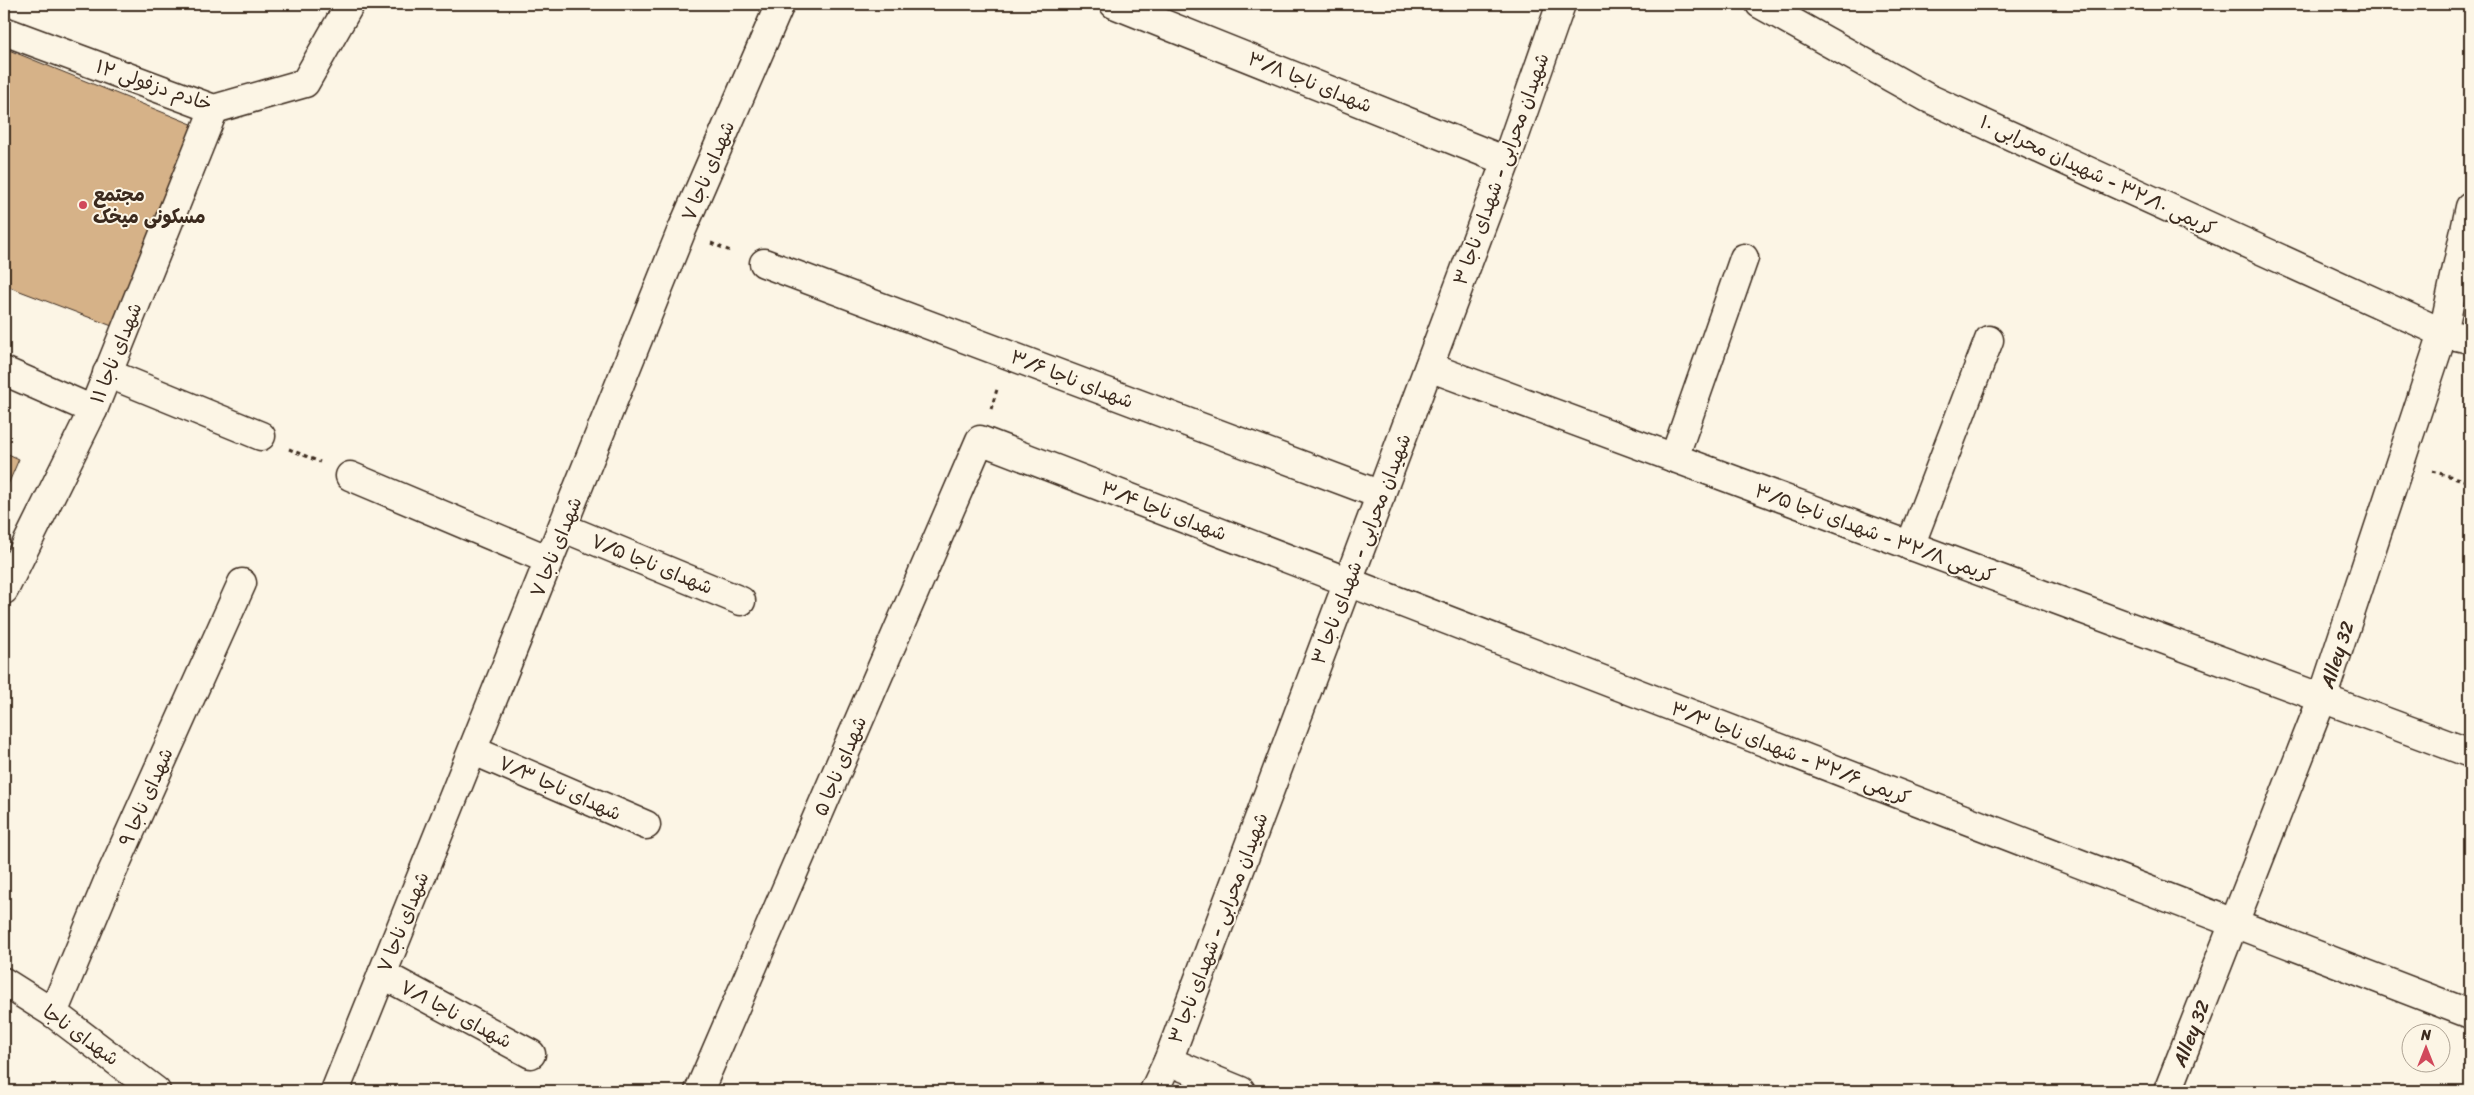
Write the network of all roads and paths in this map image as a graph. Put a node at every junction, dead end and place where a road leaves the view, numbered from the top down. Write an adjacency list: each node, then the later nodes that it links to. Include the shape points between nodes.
1 (350, 4): 7 (street, خادم دزفولی ۱۲, via 305,83)
2 (780, 4): 10 (street, شهدای ناجا ۷)
3 (1561, 4): 8 (street, شهیدان محرابی - شهدای ناجا ۳)
4 (1760, 4): 13 (street, کریمی ۳۲/۱۰ - شهیدان محرابی ۱۰, via 1928,98)
5 (1119, 5): 8 (street, شهدای ناجا ۳/۸)
6 (4, 31): 7 (street, خادم دزفولی ۱۲)
7 (214, 109): 19 (street, شهدای ناجا ۱۱)
8 (1506, 161): 17 (street, شهیدان محرابی - شهدای ناجا ۳)
9 (2470, 206): 13 (street, Alley 32)
10 (681, 232): 12 (path); 28 (street, شهدای ناجا ۷)
11 (1744, 258): 23 (street)
12 (764, 263): 16 (street, شهدای ناجا ۳/۶)
13 (2443, 333): 14 (street, کریمی ۳۲/۱۰ - شهیدان محرابی ۱۰); 24 (street, Alley 32)
14 (2470, 339)
15 (1989, 340): 29 (street)
16 (1008, 355): 22 (path); 27 (street, شهدای ناجا ۳/۶)
17 (1429, 367): 23 (street, کریمی ۳۲/۸ - شهدای ناجا ۳/۵); 27 (street, شهیدان محرابی - شهدای ناجا ۳)
18 (4, 371): 20 (street)
19 (107, 373): 20 (street, شهدای ناجا ۱۱); 21 (street)
20 (93, 410): 33 (street, شهدای ناجا ۱۱)
21 (261, 436): 25 (path)
22 (980, 440): 32 (street, شهدای ناجا ۳/۴); 48 (street, شهدای ناجا ۵)
23 (1674, 458): 29 (street, کریمی ۳۲/۸ - شهدای ناجا ۳/۵)
24 (2401, 462): 26 (path); 35 (street, Alley 32)
25 (350, 476): 30 (street)
26 (2470, 482)
27 (1381, 495): 32 (street, شهیدان محرابی - شهدای ناجا ۳)
28 (564, 528): 30 (street, شهدای ناجا ۷); 34 (street, شهدای ناجا ۷/۵)
29 (1910, 546): 35 (street, کریمی ۳۲/۸ - شهدای ناجا ۳/۵)
30 (550, 560): 36 (street, شهدای ناجا ۷)
31 (242, 583): 42 (street, شهدای ناجا ۹, via 109,879)
32 (1348, 583): 39 (street, کریمی ۳۲/۶ - شهدای ناجا ۳/۳); 45 (street, شهیدان محرابی - شهدای ناجا ۳)
33 (4, 590)
34 (741, 601)
35 (2322, 699): 37 (street, کریمی ۳۲/۸ - شهدای ناجا ۳/۵); 39 (street, Alley 32)
36 (474, 751): 38 (street, شهدای ناجا ۷/۳); 40 (street, شهدای ناجا ۷)
37 (2470, 753)
38 (646, 825)
39 (2234, 923): 43 (street, کریمی ۳۲/۶ - شهدای ناجا ۳/۳); 51 (street, Alley 32)
40 (382, 974): 44 (street, شهدای ناجا ۷/۱); 47 (street, شهدای ناجا ۷)
41 (4, 982): 42 (street, شهدای ناجا)
42 (53, 1013): 46 (street, شهدای ناجا)
43 (2470, 1014)
44 (531, 1054)
45 (1168, 1061): 49 (street, شهیدان محرابی - شهدای ناجا ۳); 50 (street)
46 (156, 1091)
47 (335, 1091)
48 (699, 1091)
49 (1154, 1091)
50 (1241, 1091)
51 (2168, 1091)

